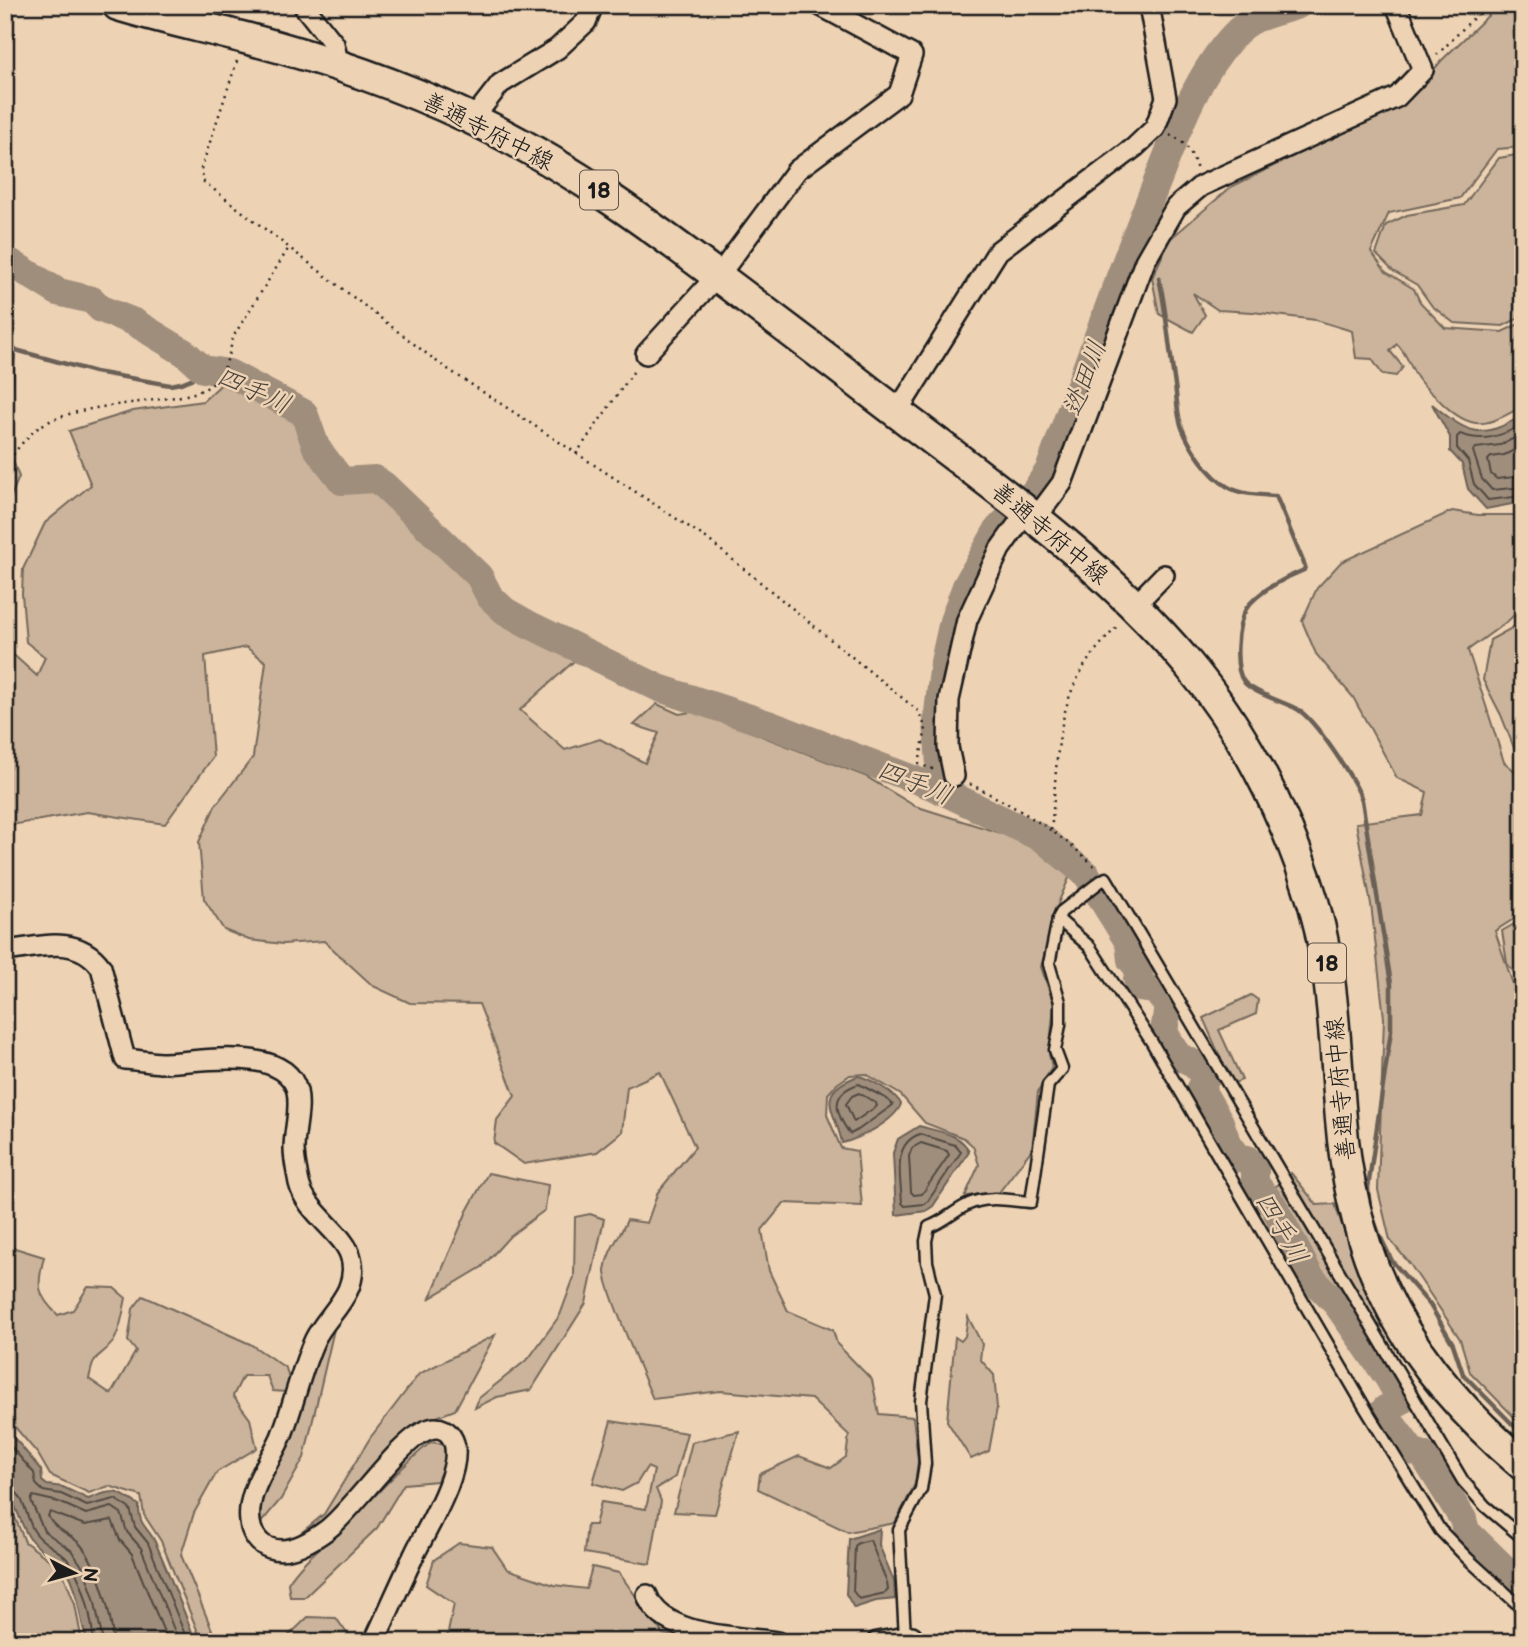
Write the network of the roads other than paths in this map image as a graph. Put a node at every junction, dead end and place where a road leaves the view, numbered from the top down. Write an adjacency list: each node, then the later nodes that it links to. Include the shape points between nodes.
1 (118, 5): 7 (main road, 善通寺府中線 / 18)
2 (303, 5): 7 (street, via 334,44)
3 (593, 5): 8 (street, via 586,22 557,49 500,84)
4 (820, 5): 9 (street, via 912,55 899,94 797,170)
5 (1149, 5): 11 (street, via 1166,98 1155,128 998,251)
6 (1396, 5): 12 (street, via 1423,70 1397,97 1201,186 1176,207 1144,261 1062,483)
7 (339, 66): 8 (main road, 善通寺府中線 / 18)
8 (475, 120): 9 (main road, 善通寺府中線 / 18, via 605,193)
9 (718, 275): 10 (street); 11 (main road, 善通寺府中線 / 18)
10 (646, 354)
11 (897, 412): 12 (main road, 善通寺府中線 / 18)
12 (1025, 509): 14 (main road, 善通寺府中線 / 18); 15 (street, via 1000,549 967,620 948,700 948,747)
13 (1164, 575): 14 (street)
14 (1135, 606): 18 (main road, 善通寺府中線 / 18, via 1192,668 1225,714 1292,840 1310,890 1331,979 1351,1195 1365,1251 1387,1303 1439,1382)
15 (954, 776)
16 (1059, 916): 19 (lane, via 1103,879 1464,1481); 21 (lane, via 1090,947 1151,1041 1440,1530); 22 (lane, via 1049,964 1060,1002 1055,1051 1062,1069 1048,1085 1031,1202 987,1199 969,1204 929,1227 926,1241 935,1294 921,1401 925,1464 921,1489 899,1530)
17 (5, 951): 23 (street, via 55,945 75,946 92,954 101,967 125,1059 160,1063 236,1057 256,1060 289,1078 296,1090 294,1150 300,1187 320,1219 345,1245 352,1259 351,1277 340,1306 319,1331 305,1360 281,1438 252,1497 250,1526 266,1547 279,1551 299,1546 329,1528 427,1429 439,1427 455,1444 446,1491)
18 (1523, 1465)
19 (1523, 1538)
20 (647, 1595): 24 (street, via 658,1614 685,1626 722,1636)
21 (1523, 1609)
22 (909, 1640): 25 (street)
23 (374, 1642)
24 (777, 1642)
25 (877, 1642)

